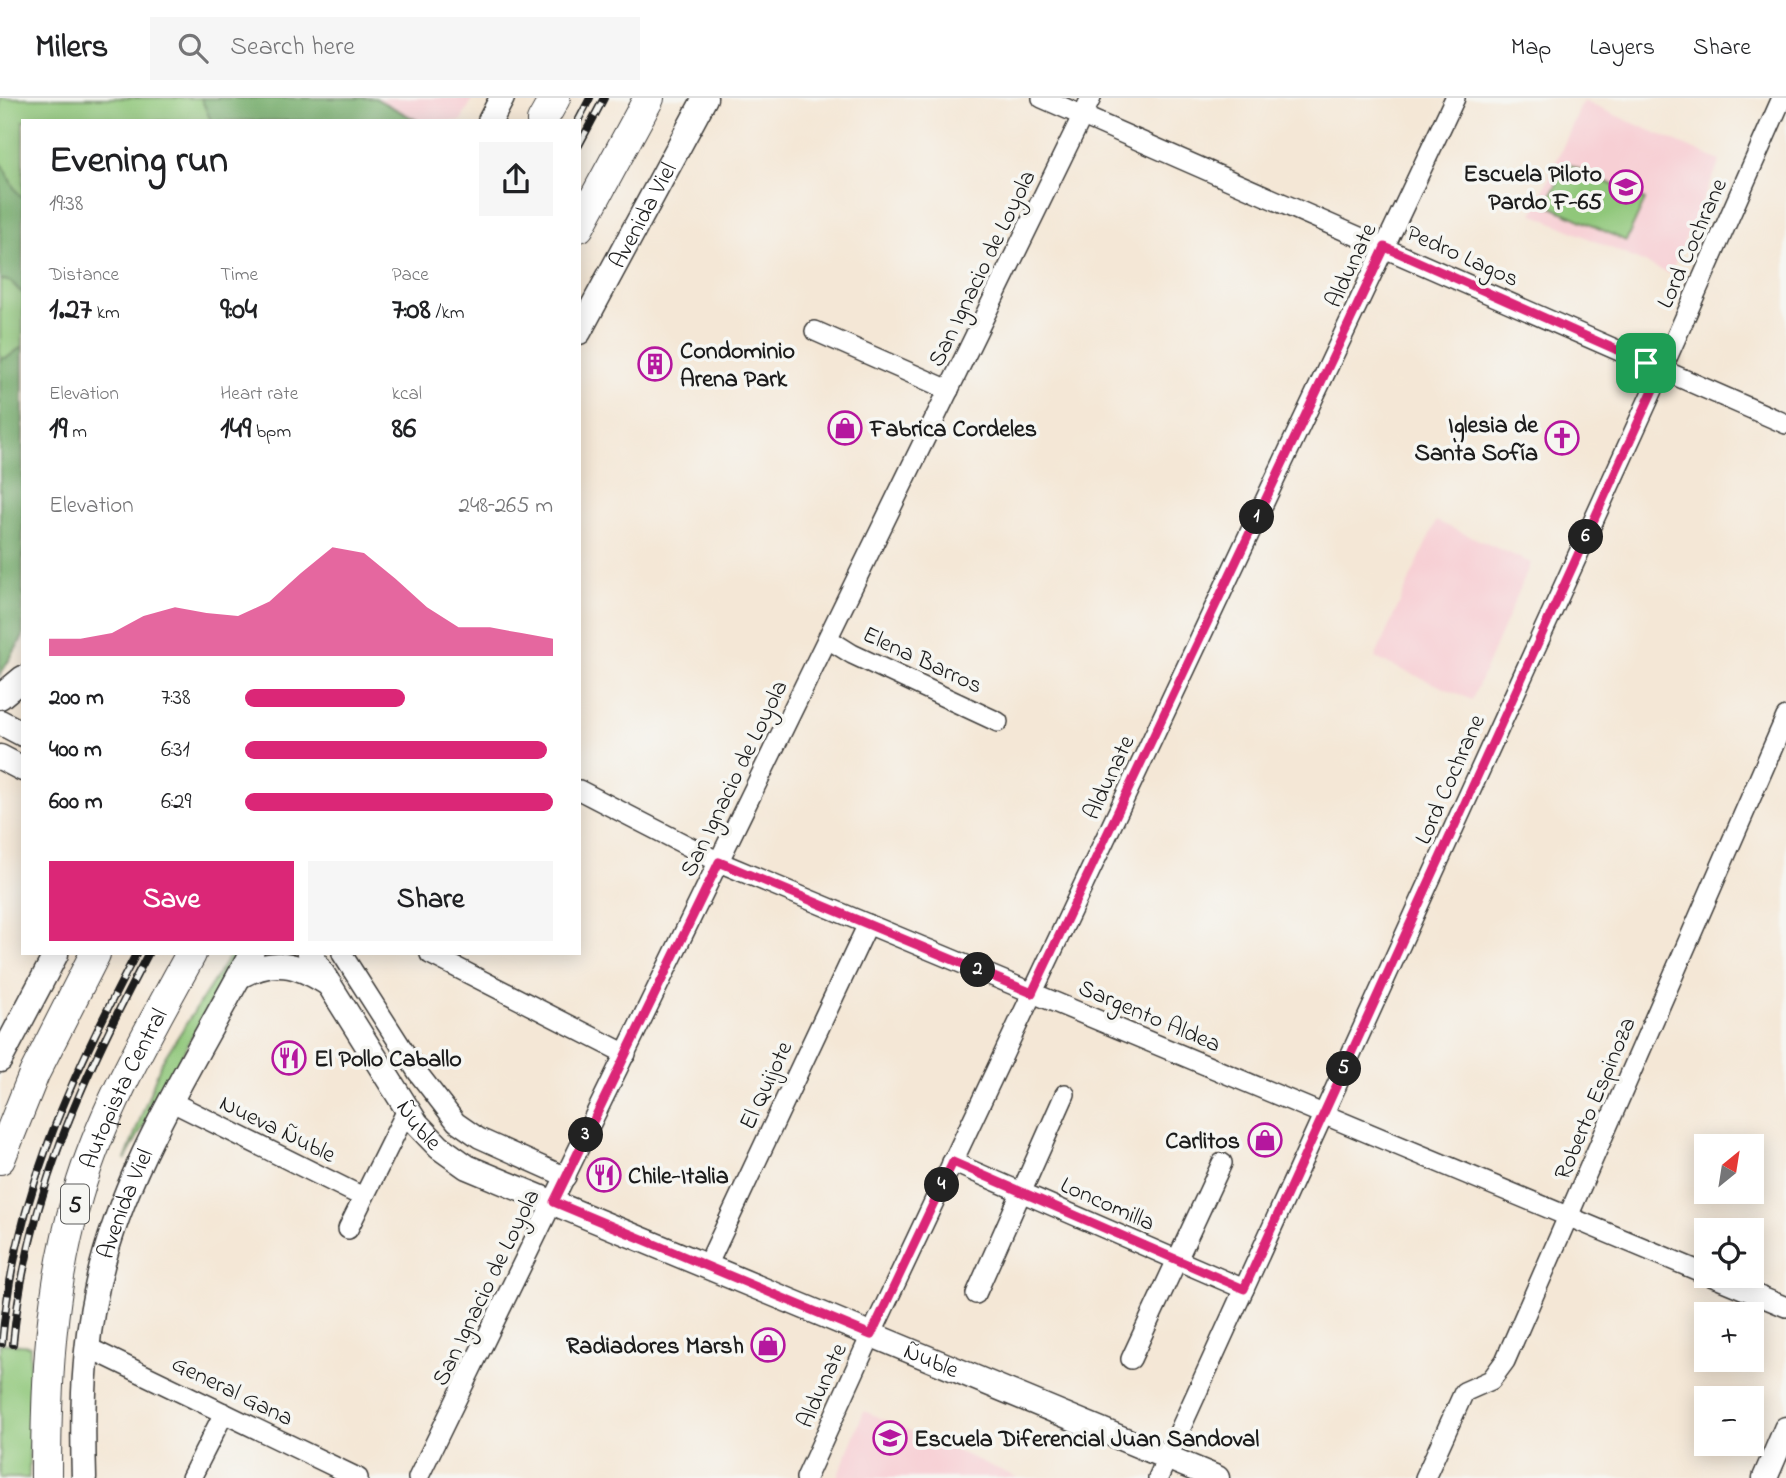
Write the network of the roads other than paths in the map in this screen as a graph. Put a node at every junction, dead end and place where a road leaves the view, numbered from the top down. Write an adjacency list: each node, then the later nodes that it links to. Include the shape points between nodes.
1 (502, 98): 9 (main road)
2 (649, 98): 10 (highway)
3 (669, 98): 10 (highway)
4 (705, 98): 13 (main road, Avenida Viel)
5 (1042, 98): 8 (street, Pedro Lagos)
6 (1455, 98): 12 (street, Aldunate)
7 (1782, 98): 15 (street, Lord Cochrane)
8 (1087, 106): 12 (street, Pedro Lagos); 16 (street, San Ignacio de Loyola)
9 (491, 119)
10 (604, 181): 11 (highway)
11 (581, 223)
12 (1385, 247): 15 (street, Pedro Lagos); 39 (street, Aldunate)
13 (581, 328)
14 (815, 331): 16 (street)
15 (1662, 370): 17 (street, Pedro Lagos); 45 (street, Lord Cochrane)
16 (949, 390): 18 (street, San Ignacio de Loyola)
17 (1786, 424)
18 (828, 639): 23 (street, Elena Barros); 28 (street, San Ignacio de Loyola)
19 (21, 680): 20 (main road)
20 (0, 697)
21 (1786, 717): 53 (street, Roberto Espinoza)
22 (0, 722): 24 (main road)
23 (998, 722)
24 (21, 733)
25 (0, 757): 26 (main road)
26 (21, 768)
27 (581, 791): 28 (street, Sargento Aldea)
28 (719, 862): 29 (street, Sargento Aldea); 40 (street, San Ignacio de Loyola)
29 (868, 924): 39 (street, Sargento Aldea); 56 (street, El Quijote)
30 (55, 955): 41 (main road)
31 (94, 955): 46 (highway, via 44,1053)
32 (190, 955): 68 (highway, Autopista Central / 5, via 118,1093 79,1192 52,1321)
33 (250, 955): 37 (main road, Avenida Viel)
34 (311, 955): 38 (main road, Ñuble)
35 (343, 955): 49 (street, Ñuble, via 418,1073 456,1122 479,1138)
36 (432, 955): 40 (street)
37 (240, 976): 38 (main road, via 259,966 279,964 302,969); 43 (main road, Avenida Viel)
38 (329, 985): 44 (main road, Ñuble)
39 (1032, 993): 45 (street, Sargento Aldea); 47 (street, Aldunate)
40 (626, 1054): 49 (street, San Ignacio de Loyola)
41 (0, 1060)
42 (1065, 1094): 50 (street)
43 (172, 1102): 51 (street, Nueva Ñuble); 63 (main road, Avenida Viel, via 114,1226 97,1286)
44 (407, 1110): 51 (street); 52 (main road, Ñuble, via 426,1135 460,1163)
45 (1324, 1114): 53 (street, Sargento Aldea); 59 (street, Lord Cochrane)
46 (2, 1151)
47 (953, 1162): 50 (street, Loncomilla); 62 (street, Aldunate)
48 (1222, 1163): 55 (street)
49 (566, 1177): 52 (street, San Ignacio de Loyola)
50 (1022, 1192): 55 (street, Loncomilla); 60 (street)
51 (363, 1197): 54 (street)
52 (554, 1202): 56 (main road, Ñuble); 72 (street, San Ignacio de Loyola)
53 (1570, 1217): 57 (street, Sargento Aldea); 75 (street, Roberto Espinoza, via 1501,1368 1491,1380 1464,1392)
54 (348, 1229)
55 (1177, 1259): 59 (street, Loncomilla); 64 (street)
56 (707, 1266): 62 (main road, Ñuble)
57 (1694, 1269)
58 (1740, 1288): 61 (street, Sargento Aldea)
59 (1244, 1289): 67 (street, Lord Cochrane)
60 (976, 1294)
61 (1786, 1307)
62 (871, 1335): 67 (main road, Ñuble); 73 (street, Aldunate)
63 (87, 1347): 65 (street, General Gana); 69 (main road, Avenida Viel)
64 (1131, 1359)
65 (223, 1413): 70 (street); 71 (street, General Gana)
66 (1786, 1429): 76 (main road)
67 (1163, 1468): 74 (main road, Ñuble)
68 (46, 1478)
69 (83, 1478)
70 (191, 1478)
71 (359, 1478)
72 (418, 1478)
73 (806, 1478)
74 (1217, 1478)
75 (1425, 1478)
76 (1765, 1478)

